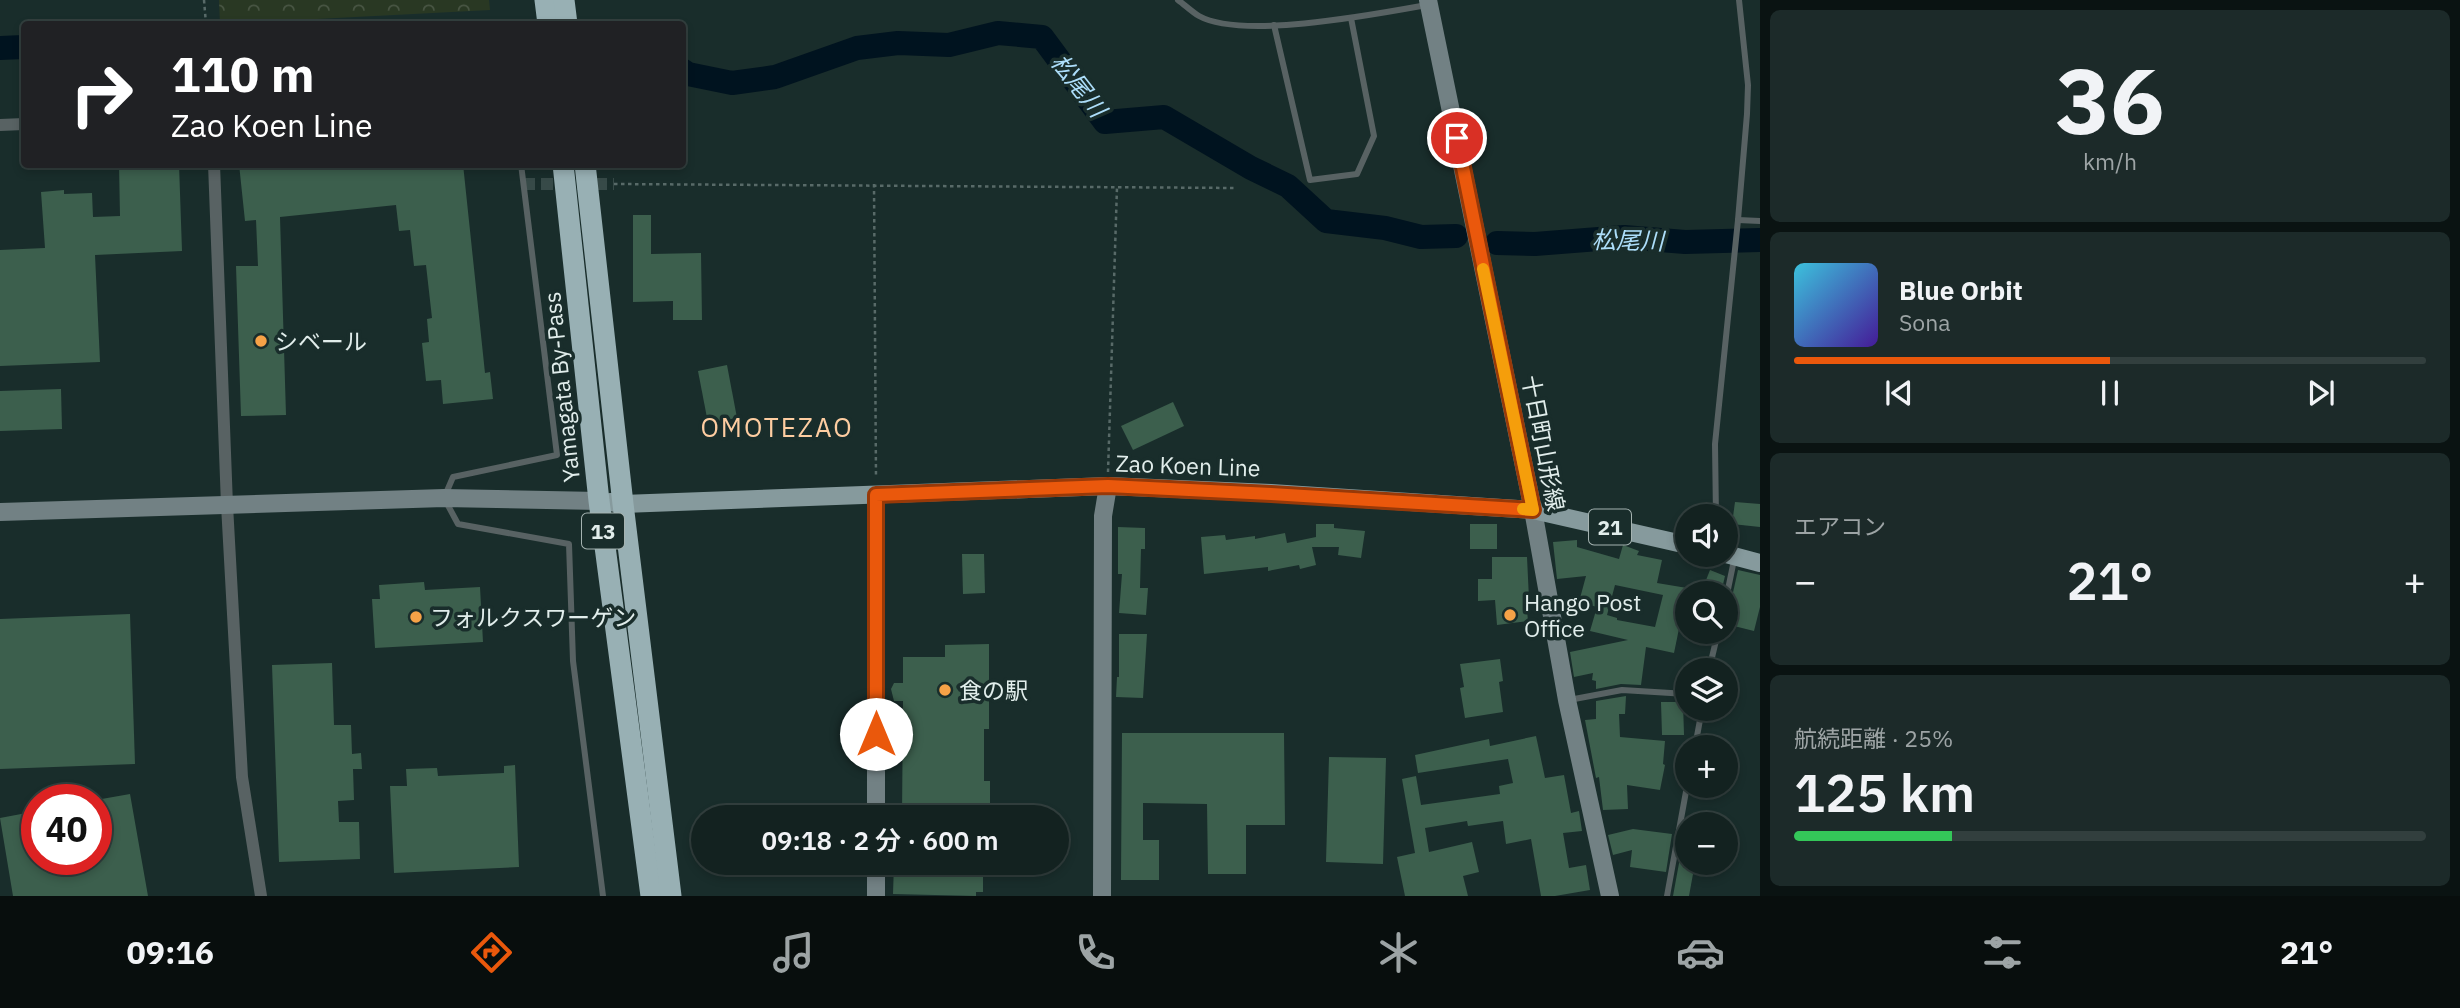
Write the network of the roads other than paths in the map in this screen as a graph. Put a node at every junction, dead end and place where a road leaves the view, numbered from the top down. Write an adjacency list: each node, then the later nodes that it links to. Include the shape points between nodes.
1 (545, 0): 7 (highway)
2 (564, 0): 8 (highway)
3 (1178, 0): 9 (lane, via 1200,17 1232,26)
4 (1739, 0): 16 (lane, via 1748,86)
5 (1429, 2): 6 (lane); 25 (street, 十日町山形線)
6 (1351, 18): 9 (lane); 9 (lane, via 1374,136 1357,174 1310,180)
7 (548, 21)
8 (567, 21)
9 (1274, 25)
10 (21, 124): 11 (street)
11 (0, 125)
12 (214, 168): 24 (street)
13 (521, 168): 20 (lane, via 557,455 453,477)
14 (564, 168): 21 (highway, Yamagata By-Pass / 13)
15 (585, 168): 22 (highway, 13)
16 (1738, 220): 17 (lane); 23 (lane, via 1715,444)
17 (1760, 221)
18 (1108, 486): 19 (main road, Zao Koen Line / 21); 25 (main road, Zao Koen Line / 21); 40 (street, via 1103,516)
19 (876, 495): 22 (main road, Zao Koen Line / 21); 33 (street)
20 (444, 498): 21 (street); 24 (street); 36 (lane, via 458,523 569,544 573,661)
21 (599, 501): 22 (main road, Zao Koen Line / 21); 37 (highway, Yamagata By-Pass / 13)
22 (623, 504): 38 (highway, 13)
23 (1716, 504)
24 (227, 505): 26 (street); 35 (street, via 242,777)
25 (1533, 510): 27 (main road, Zao Koen Line / 21); 31 (street, 十日町山形線)
26 (0, 512)
27 (1675, 542)
28 (1738, 557): 29 (main road)
29 (1760, 563)
30 (1675, 693): 31 (lane, via 1622,690)
31 (1567, 700): 41 (street, 十日町山形線)
32 (1685, 798): 42 (lane)
33 (876, 805)
34 (876, 875): 39 (street)
35 (261, 896)
36 (603, 896)
37 (651, 896)
38 (671, 896)
39 (876, 896)
40 (1102, 896)
41 (1610, 896)
42 (1667, 896)

